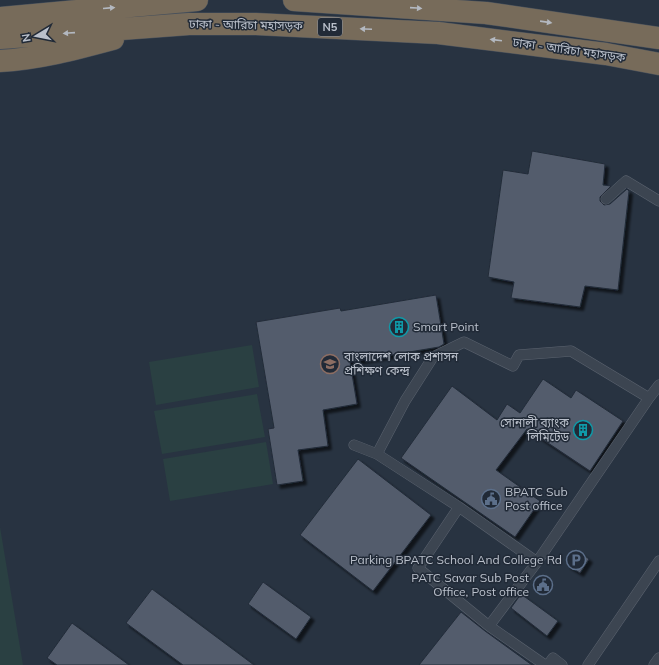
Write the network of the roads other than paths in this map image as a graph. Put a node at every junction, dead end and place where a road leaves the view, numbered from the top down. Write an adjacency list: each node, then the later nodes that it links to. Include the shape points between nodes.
1 (197, 0): 3 (highway, ঢাকা - আরিচা মহাসড়ক, one-way to 1)
2 (294, 0): 6 (highway, ঢাকা - আরিচা মহাসড়ক / N5, one-way to 6, via 486,13)
3 (0, 18)
4 (154, 26): 5 (highway, ঢাকা - আরিচা মহাসড়ক / N5, one-way to 5); 7 (highway, via 83,48); 8 (highway, ঢাকা - আরিচা মহাসড়ক / N5, one-way to 4, via 606,54 438,33 256,24)
5 (0, 38)
6 (659, 38)
7 (0, 61)
8 (659, 64)
9 (606, 199): 10 (lane, via 626,181)
10 (659, 200)
11 (659, 385): 12 (lane)
12 (649, 398): 14 (lane, via 571,351 519,355 513,366 464,342 433,357 405,401); 17 (lane)
13 (354, 445): 14 (lane)
14 (377, 454): 15 (lane)
15 (459, 507): 17 (lane); 18 (lane, via 418,568)
16 (659, 561): 23 (lane)
17 (537, 562): 18 (lane)
18 (490, 626): 20 (lane)
19 (659, 658): 24 (lane)
20 (545, 665)
21 (548, 665): 22 (lane, via 553,658)
22 (562, 665)
23 (588, 665)
24 (654, 665)

